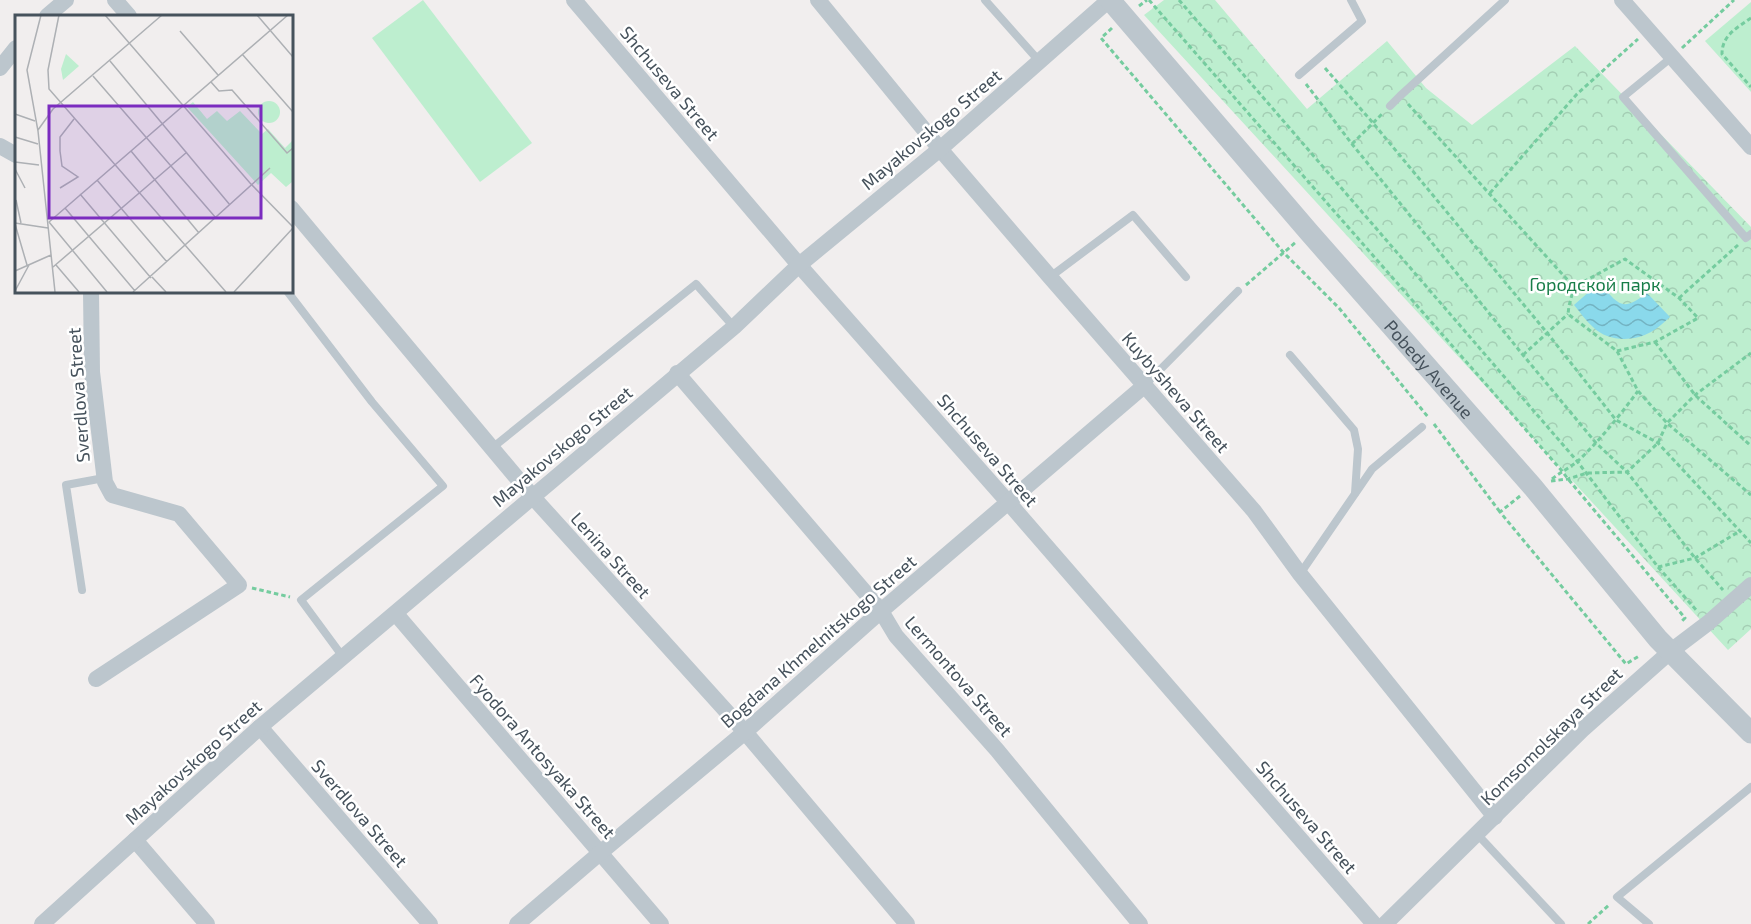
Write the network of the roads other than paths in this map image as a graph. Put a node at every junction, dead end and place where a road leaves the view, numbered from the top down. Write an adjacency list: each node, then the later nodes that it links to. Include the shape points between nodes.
1 (66, 0): 10 (street)
2 (115, 0): 11 (street)
3 (574, 0): 24 (street, Shchuseva Street)
4 (818, 0): 20 (street, Kuybysheva Street)
5 (985, 0): 14 (lane)
6 (1110, 0): 14 (street, Mayakovskogo Street); 45 (street, Pobedy Avenue)
7 (1351, 0): 16 (lane, via 1362,21)
8 (1505, 0): 17 (lane)
9 (1622, 0): 13 (street)
10 (48, 15)
11 (128, 15)
12 (10, 50): 15 (street)
13 (1672, 57): 19 (street); 23 (lane, via 1623,97)
14 (1040, 62): 20 (street, Mayakovskogo Street)
15 (0, 68)
16 (1299, 75)
17 (1390, 106)
18 (0, 146): 21 (street)
19 (1751, 147)
20 (940, 149): 24 (street, Mayakovskogo Street); 25 (street, Kuybysheva Street)
21 (15, 154)
22 (292, 209): 35 (street, Lenina Street)
23 (1749, 236)
24 (799, 265): 30 (street, Mayakovskogo Street); 39 (street, Shchuseva Street)
25 (1050, 277): 26 (lane, via 1133,215); 33 (street, Kuybysheva Street)
26 (1186, 277)
27 (1238, 291): 33 (lane)
28 (91, 292): 36 (street, Sverdlova Street, via 92,372)
29 (288, 292): 46 (lane, via 443,486 301,600)
30 (734, 327): 32 (street, Mayakovskogo Street); 35 (lane, via 696,284)
31 (1290, 355): 38 (lane, via 1354,430 1358,449)
32 (677, 374): 37 (street, Mayakovskogo Street); 43 (street, Lermontova Street)
33 (1144, 386): 39 (street, Bogdana Khmelnitskogo Street); 40 (street, Kuybysheva Street, via 1254,510)
34 (1422, 427): 38 (lane, via 1372,469)
35 (492, 448): 37 (street, Lenina Street)
36 (104, 478): 42 (lane, via 66,485); 47 (street, Sverdlova Street, via 112,495 179,514 239,585)
37 (532, 496): 44 (street, Mayakovskogo Street); 49 (street, Lenina Street)
38 (1355, 496): 40 (lane)
39 (1008, 502): 43 (street, Bogdana Khmelnitskogo Street); 63 (street, Shchuseva Street)
40 (1300, 574): 52 (street, Kuybysheva Street)
41 (1751, 585): 45 (street, Komsomolskaya Street)
42 (82, 590)
43 (881, 611): 49 (street, Bogdana Khmelnitskogo Street); 62 (street, Lermontova Street, via 896,636 997,750)
44 (396, 614): 46 (street, Mayakovskogo Street); 55 (street, Fyodora Antosyaka Street)
45 (1671, 651): 50 (street, Pobedy Avenue); 52 (street, Komsomolskaya Street, via 1582,730)
46 (343, 657): 48 (street, Mayakovskogo Street)
47 (96, 679)
48 (260, 727): 54 (street, Mayakovskogo Street); 58 (street, Sverdlova Street)
49 (745, 732): 55 (street, Bogdana Khmelnitskogo Street); 61 (street, Lenina Street)
50 (1751, 733)
51 (1751, 787): 66 (lane, via 1617,897)
52 (1495, 817): 53 (street, Komsomolskaya Street)
53 (1477, 834): 64 (street, Komsomolskaya Street); 65 (lane)
54 (135, 840): 56 (street, Mayakovskogo Street); 57 (street)
55 (600, 852): 59 (street, Bogdana Khmelnitskogo Street); 60 (street, Fyodora Antosyaka Street)
56 (42, 924)
57 (207, 924)
58 (430, 924)
59 (517, 924)
60 (661, 924)
61 (907, 924)
62 (1140, 924)
63 (1374, 924)
64 (1385, 924)
65 (1561, 924)
66 (1649, 924)

